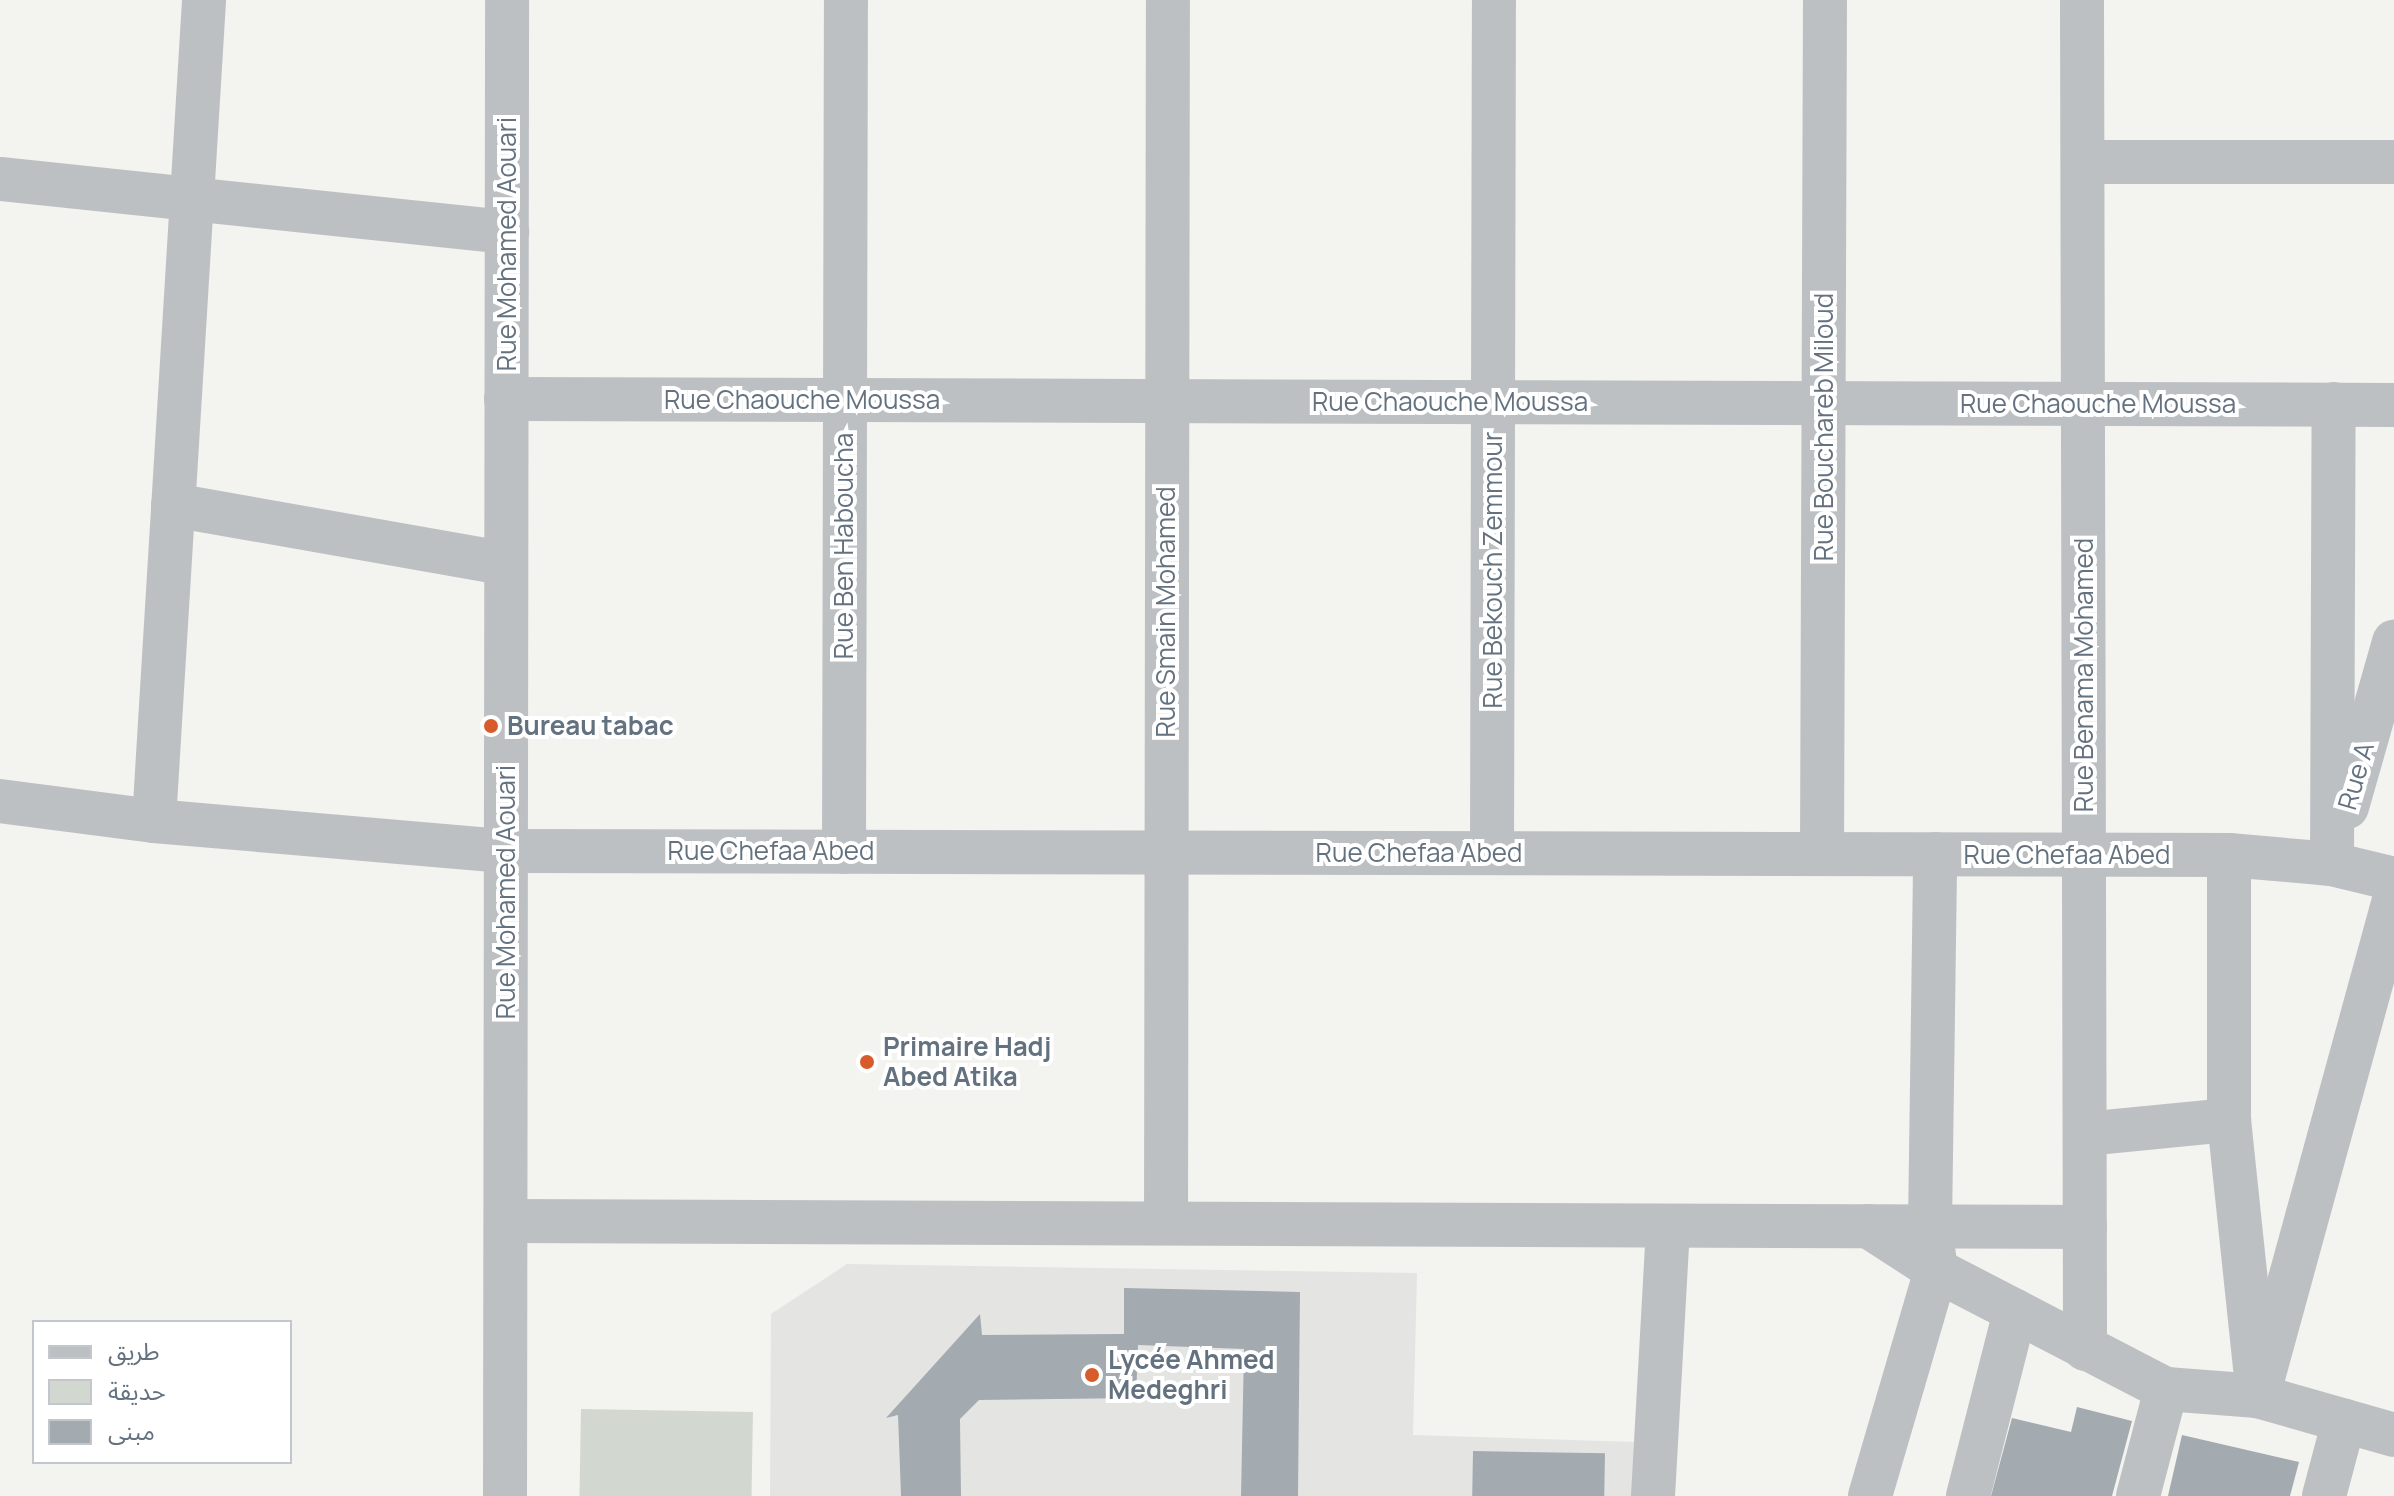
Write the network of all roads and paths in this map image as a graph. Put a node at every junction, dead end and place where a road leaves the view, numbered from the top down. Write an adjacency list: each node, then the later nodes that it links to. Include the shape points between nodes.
1 (204, 0): 11 (street)
2 (507, 0): 12 (street, Rue Mohamed Aouari)
3 (846, 0): 14 (street, Rue Ben Haboucha)
4 (1168, 0): 15 (street, Rue Smain Mohamed)
5 (1494, 0): 16 (street, Rue Bekouch Zemmour)
6 (1825, 0): 17 (street, Rue Bouchareb Miloud)
7 (2082, 0): 8 (street, Rue Benama Mohamed)
8 (2083, 162): 9 (street); 18 (street, Rue Benama Mohamed)
9 (2394, 162)
10 (0, 179): 11 (street)
11 (189, 198): 12 (street); 21 (street)
12 (507, 232): 13 (street, Rue Mohamed Aouari)
13 (506, 399): 14 (street, Rue Chaouche Moussa); 22 (street, Rue Mohamed Aouari)
14 (845, 400): 15 (street, Rue Chaouche Moussa); 27 (street, Rue Ben Haboucha)
15 (1167, 401): 16 (street, Rue Chaouche Moussa); 28 (street, Rue Smain Mohamed)
16 (1493, 402): 17 (street, Rue Chaouche Moussa); 29 (street, Rue Bekouch Zemmour)
17 (1824, 403): 18 (street, Rue Chaouche Moussa); 30 (street, Rue Bouchareb Miloud)
18 (2083, 404): 19 (street, Rue Chaouche Moussa); 32 (street, Rue Benama Mohamed)
19 (2334, 404): 20 (street, Rue Chaouche Moussa); 34 (street)
20 (2394, 405)
21 (173, 505): 22 (street); 25 (street)
22 (506, 564): 26 (street, Rue Mohamed Aouari)
23 (2394, 642): 34 (street, Rue A)
24 (0, 801): 25 (street, Rue Chefaa Abed)
25 (154, 821): 26 (street, Rue Chefaa Abed)
26 (505, 851): 27 (street, Rue Chefaa Abed); 39 (street, Rue Mohamed Aouari)
27 (844, 852): 28 (street, Rue Chefaa Abed)
28 (1165, 852): 29 (street, Rue Chefaa Abed); 40 (street, Rue Smain Mohamed)
29 (1492, 853): 30 (street, Rue Chefaa Abed)
30 (1822, 854): 31 (street, Rue Chefaa Abed)
31 (1935, 854): 32 (street, Rue Chefaa Abed); 43 (street)
32 (2084, 855): 33 (street, Rue Chefaa Abed); 38 (street, Rue Benama Mohamed)
33 (2229, 855): 34 (street, Rue Chefaa Abed); 37 (street)
34 (2332, 864): 35 (street, Rue Chefaa Abed)
35 (2394, 879)
36 (2394, 900): 49 (street)
37 (2229, 1120): 38 (street); 49 (street)
38 (2085, 1134): 44 (street, Rue Benama Mohamed)
39 (506, 1221): 40 (street); 52 (street, Rue Mohamed Aouari)
40 (1166, 1223): 41 (street)
41 (1668, 1226): 42 (street); 53 (street)
42 (1868, 1226): 43 (street); 45 (street)
43 (1930, 1227): 44 (street); 45 (street)
44 (2085, 1227): 47 (street, Rue Benama Mohamed)
45 (1936, 1270): 46 (street); 54 (street)
46 (2015, 1311): 47 (street); 55 (street)
47 (2085, 1349): 48 (street)
48 (2166, 1389): 49 (street); 56 (street)
49 (2258, 1396): 50 (street)
50 (2344, 1421): 51 (street); 57 (street)
51 (2394, 1435)
52 (505, 1496)
53 (1653, 1496)
54 (1870, 1496)
55 (1968, 1496)
56 (2138, 1496)
57 (2324, 1496)

